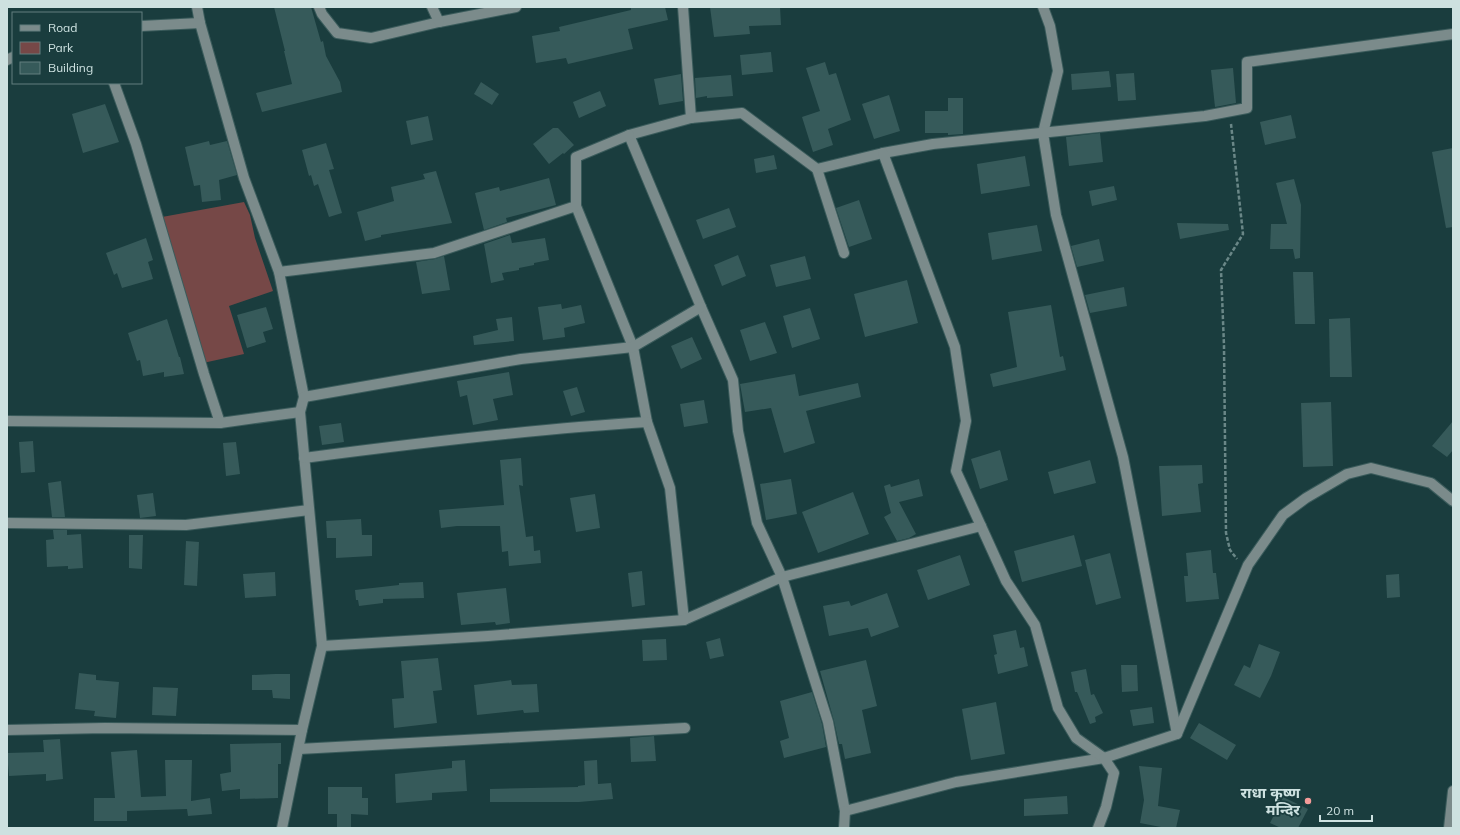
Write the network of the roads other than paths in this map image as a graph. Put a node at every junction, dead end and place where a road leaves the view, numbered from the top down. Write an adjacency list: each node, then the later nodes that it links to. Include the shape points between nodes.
1 (197, 7): 8 (street)
2 (319, 7): 7 (street, via 337,33 371,38)
3 (432, 7): 7 (street)
4 (516, 7): 7 (street)
5 (683, 7): 12 (street)
6 (1043, 7): 13 (street, via 1050,26 1058,71)
7 (439, 22)
8 (200, 23): 9 (street); 19 (street, via 244,178)
9 (142, 26)
10 (1453, 34): 13 (street, via 1247,62 1247,108 1206,116)
11 (114, 84): 26 (street, via 136,144)
12 (692, 118): 14 (street); 16 (street, via 742,113)
13 (1043, 133): 15 (street, via 933,144); 38 (street, via 1056,215 1123,457)
14 (630, 136): 17 (street, via 576,157); 20 (street)
15 (883, 153): 16 (street); 31 (street, via 955,347 966,421 956,471)
16 (817, 170): 18 (street)
17 (576, 206): 19 (street, via 434,253); 21 (street)
18 (844, 253)
19 (279, 272): 22 (street)
20 (701, 308): 21 (street); 32 (street, via 733,380 738,431 757,523)
21 (633, 347): 22 (street, via 520,359); 25 (street)
22 (304, 397): 23 (street)
23 (300, 412): 26 (street); 27 (street)
24 (7, 421): 26 (street)
25 (647, 422): 27 (street, via 447,440); 33 (street, via 670,488)
26 (220, 423)
27 (304, 458): 29 (street)
28 (1453, 501): 38 (street, via 1431,484 1371,468 1347,474 1283,515 1248,566)
29 (309, 510): 30 (street, via 186,525); 34 (street)
30 (7, 523)
31 (981, 526): 32 (street); 40 (street, via 1006,581 1035,625 1058,708 1076,738)
32 (782, 577): 33 (street); 42 (street, via 828,722)
33 (684, 620): 34 (street)
34 (322, 646): 37 (street)
35 (685, 728): 39 (street)
36 (7, 730): 37 (street)
37 (302, 730): 39 (street)
38 (1177, 734): 40 (street)
39 (299, 749): 43 (street)
40 (1104, 758): 42 (street, via 956,782); 45 (street, via 1114,773)
41 (1453, 791): 46 (street)
42 (845, 811): 44 (street)
43 (282, 828)
44 (844, 828)
45 (1098, 828)
46 (1449, 828)

